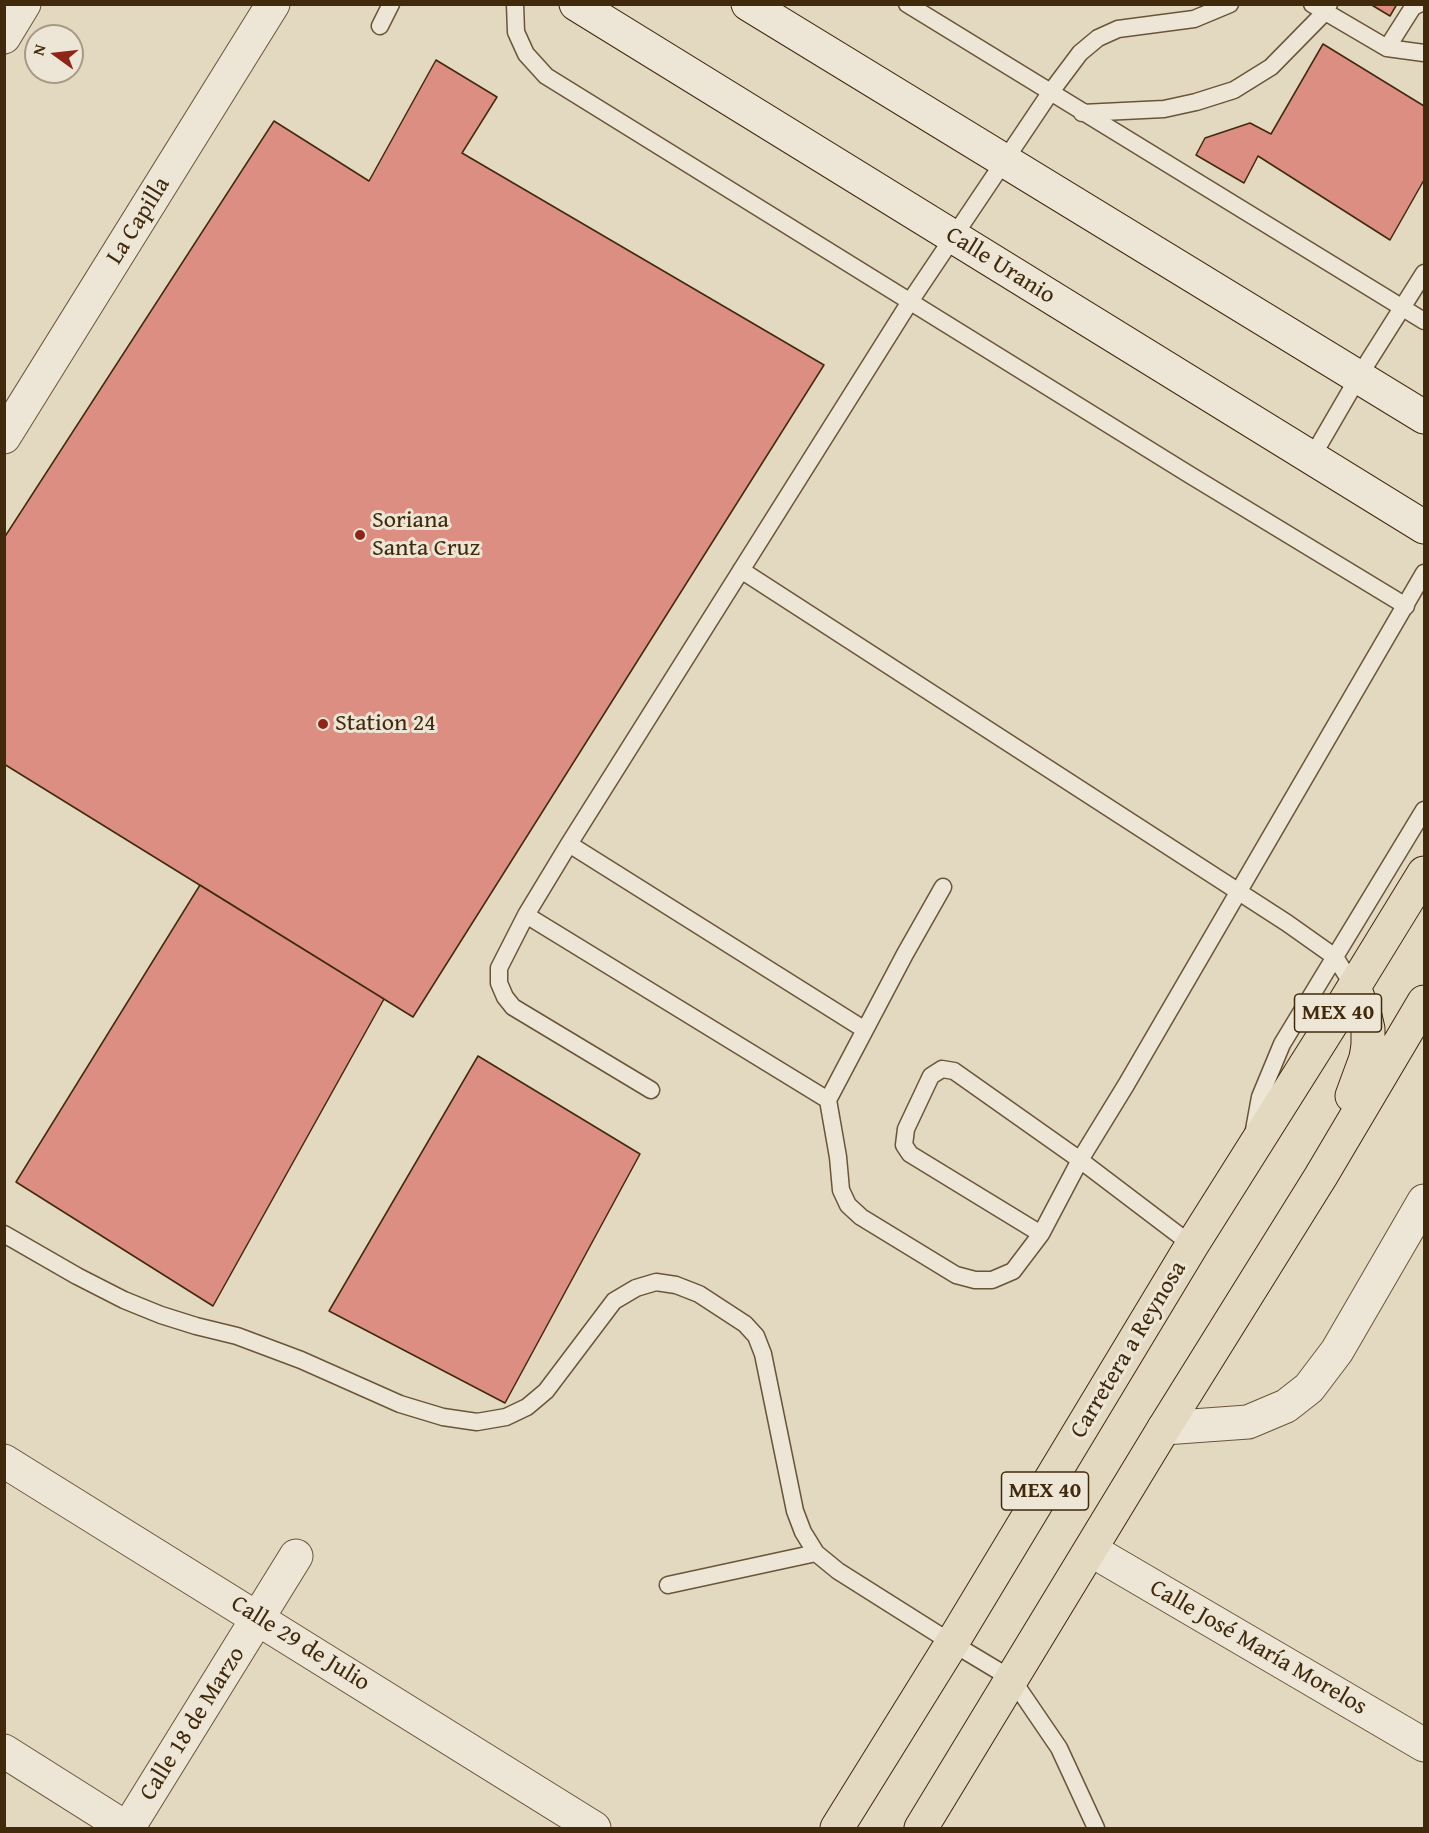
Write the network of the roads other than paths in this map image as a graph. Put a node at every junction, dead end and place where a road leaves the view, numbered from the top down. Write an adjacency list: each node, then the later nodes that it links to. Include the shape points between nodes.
1 (24, 4): 12 (street)
2 (273, 4): 25 (street, La Capilla)
3 (391, 4): 11 (lane)
4 (515, 4): 20 (lane, via 516,32 526,54 546,76)
5 (576, 4): 18 (street, Calle Uranio)
6 (748, 4): 17 (street)
7 (907, 4): 15 (lane)
8 (1230, 4): 15 (lane, via 1194,19 1118,29 1098,38 1080,53)
9 (1419, 4): 13 (lane, via 1413,7)
10 (1322, 7): 13 (lane); 16 (lane, via 1271,67 1234,90 1164,109)
11 (380, 26)
12 (4, 37)
13 (1387, 48): 14 (lane)
14 (1425, 53)
15 (1050, 93): 16 (lane); 17 (lane)
16 (1082, 113): 21 (lane)
17 (1006, 161): 18 (lane); 23 (street)
18 (954, 238): 20 (lane); 26 (street, Calle Uranio)
19 (1425, 273): 21 (lane)
20 (911, 300): 28 (lane); 30 (lane)
21 (1403, 308): 22 (lane); 23 (lane)
22 (1425, 321)
23 (1359, 376): 24 (street); 26 (lane)
24 (1425, 417)
25 (4, 437)
26 (1312, 458): 27 (street, Calle Uranio)
27 (1425, 527)
28 (741, 570): 32 (lane); 35 (lane)
29 (1425, 573): 30 (lane)
30 (1406, 606): 35 (lane)
31 (1425, 810): 37 (lane)
32 (569, 844): 36 (lane); 40 (lane)
33 (1425, 873): 38 (main road, Carretera a Reynosa / MEX 40)
34 (943, 887): 40 (lane)
35 (1238, 892): 37 (lane); 44 (lane)
36 (526, 915): 41 (lane, via 499,968 499,983 506,998 513,1007); 42 (lane)
37 (1335, 957): 38 (lane); 43 (lane, via 1270,1070 1260,1096)
38 (1354, 987): 43 (main road, Carretera a Reynosa / MEX 40); 45 (main road, via 1368,1029 1366,1058)
39 (1425, 1002): 45 (main road, MEX 40)
40 (865, 1030): 42 (lane)
41 (651, 1090)
42 (828, 1100): 48 (lane, via 841,1190 848,1205 861,1217 956,1275 975,1280 992,1280 1013,1271)
43 (1251, 1152): 49 (main road, Carretera a Reynosa / MEX 40)
44 (1080, 1160): 48 (lane); 48 (lane, via 954,1071 942,1069 931,1076 906,1129 904,1145 910,1154); 49 (lane)
45 (1321, 1176): 50 (main road, MEX 40)
46 (1425, 1201): 50 (street, via 1310,1388 1286,1406 1248,1422)
47 (4, 1233): 53 (lane, via 96,1286 161,1315 237,1336 400,1404 477,1422 506,1417 527,1407 546,1390 614,1301 636,1288 656,1282 699,1294 745,1323 756,1336 795,1511)
48 (1041, 1234)
49 (1192, 1245): 57 (main road, Carretera a Reynosa / MEX 40)
50 (1164, 1428): 52 (main road, MEX 40)
51 (4, 1461): 56 (street, Calle 29 de Julio)
52 (1090, 1550): 58 (main road, MEX 40); 59 (street, Calle José María Morelos)
53 (816, 1553): 55 (lane); 57 (lane)
54 (296, 1556): 56 (street, Calle 18 de Marzo)
55 (668, 1585)
56 (259, 1618): 61 (street, Calle 18 de Marzo); 62 (street, Calle 29 de Julio)
57 (952, 1643): 58 (lane); 63 (main road, Carretera a Reynosa / MEX 40)
58 (1012, 1679): 64 (main road, MEX 40); 65 (lane, via 1059,1748)
59 (1425, 1745)
60 (4, 1752): 61 (street)
61 (127, 1828)
62 (594, 1828)
63 (837, 1828)
64 (921, 1828)
65 (1096, 1828)

